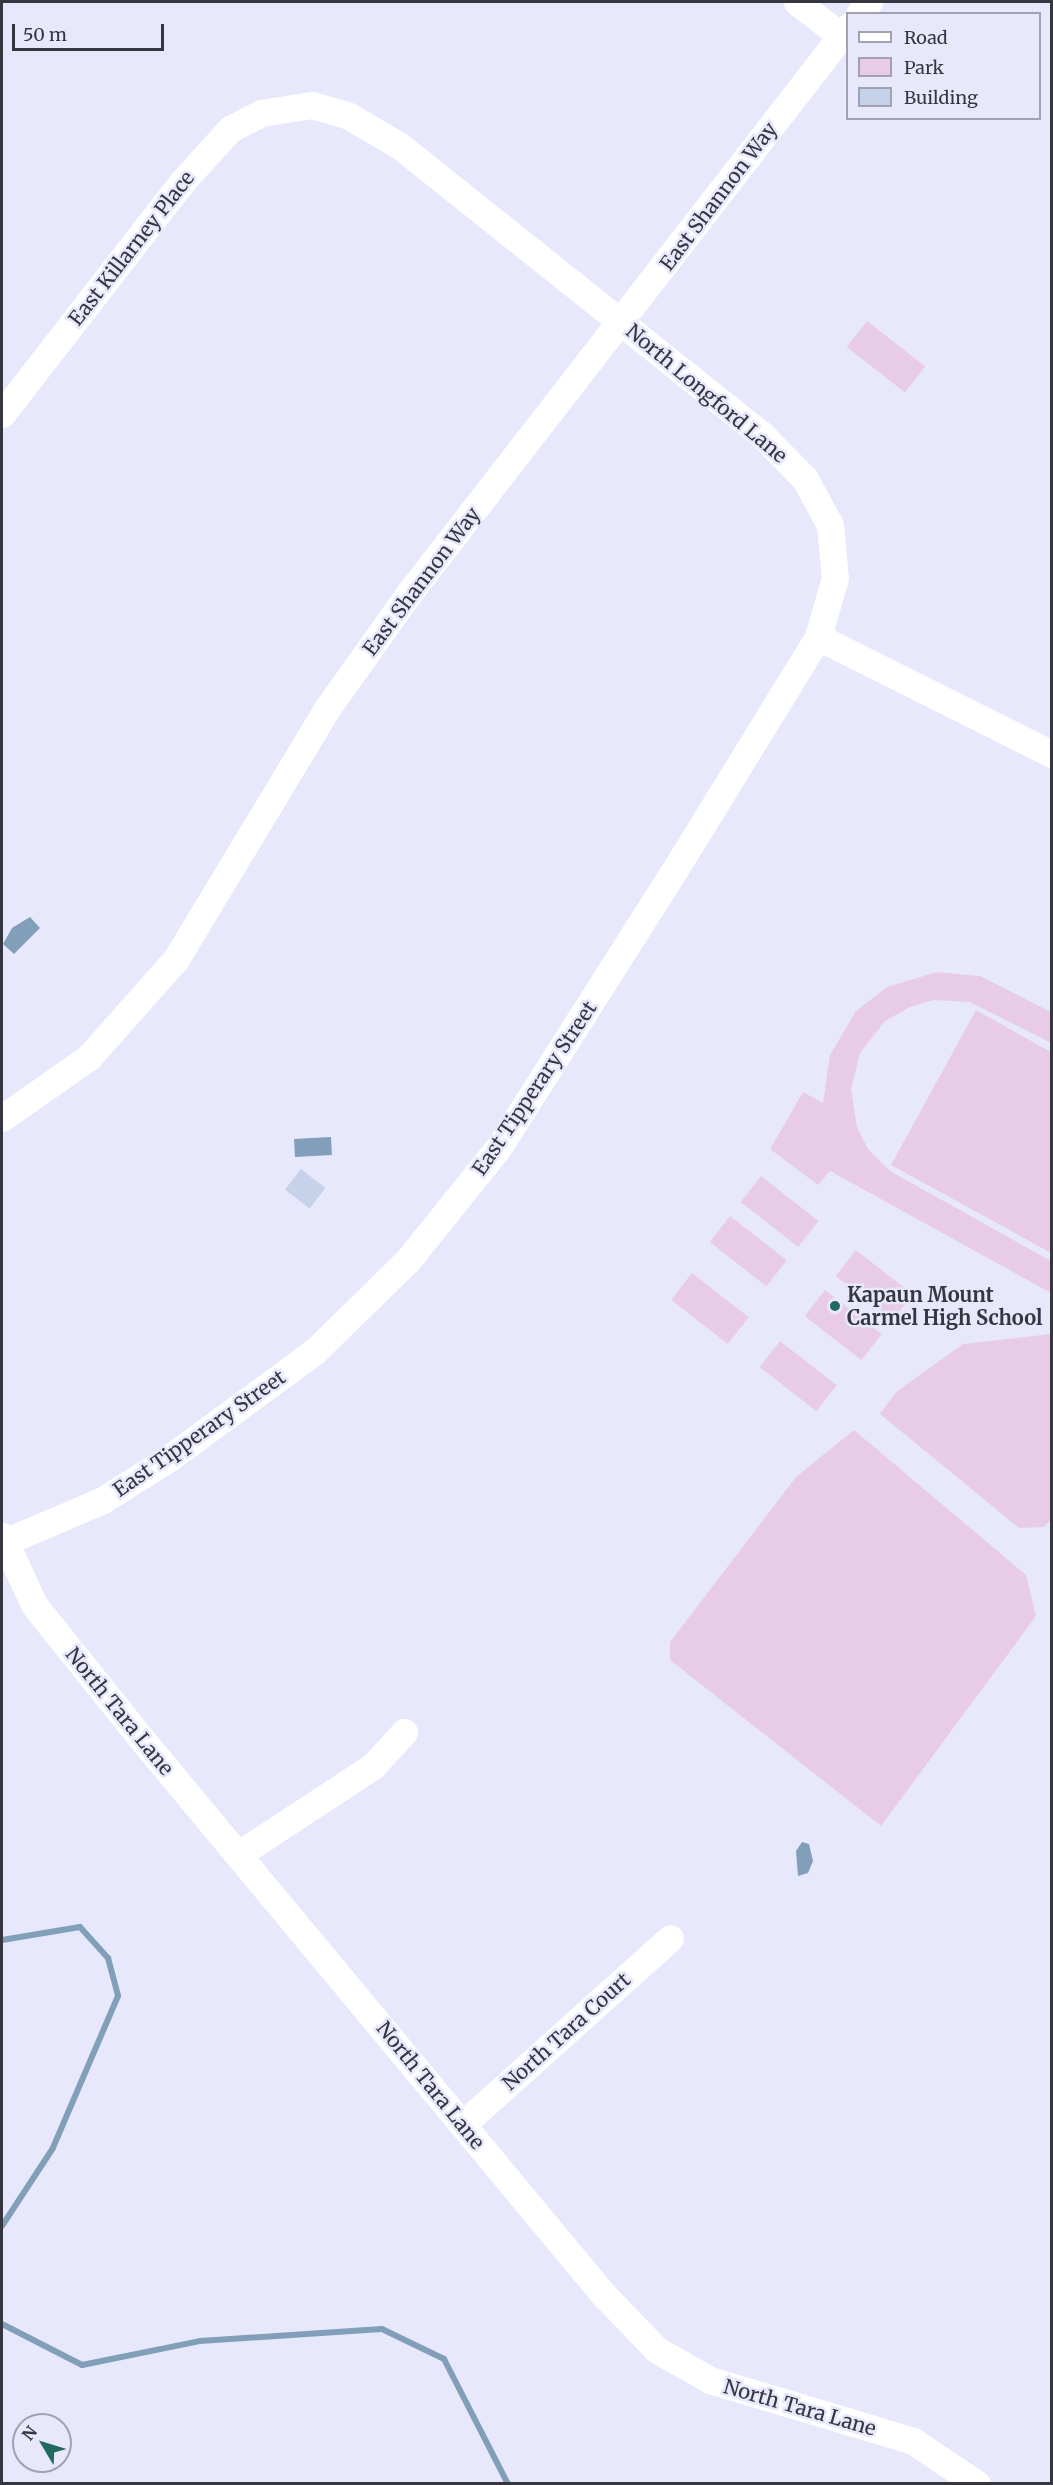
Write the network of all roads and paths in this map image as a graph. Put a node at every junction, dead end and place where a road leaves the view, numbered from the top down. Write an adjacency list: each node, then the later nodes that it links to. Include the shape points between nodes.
1 (797, 2): 2 (street)
2 (844, 31): 4 (street, East Shannon Way)
3 (281, 109): 4 (street, North Longford Lane, via 312,105 347,115 400,146); 5 (street, East Killarney Place, via 230,129 190,173)
4 (621, 322): 6 (street, North Longford Lane, via 761,434 805,478 830,525 835,578); 8 (street, East Shannon Way, via 410,592 326,710 176,959 89,1057)
5 (2, 414)
6 (818, 637): 7 (street); 9 (street, East Tipperary Street, via 498,1149 408,1260 315,1351 168,1459 101,1501)
7 (1052, 754)
8 (2, 1118)
9 (2, 1540): 11 (street, North Tara Lane, via 35,1606)
10 (404, 1732): 11 (street, via 373,1766)
11 (239, 1854): 13 (street, North Tara Lane)
12 (670, 1938): 13 (street, North Tara Court)
13 (463, 2124): 14 (street, North Tara Lane, via 604,2295 657,2350 710,2380 913,2441)
14 (977, 2484)

